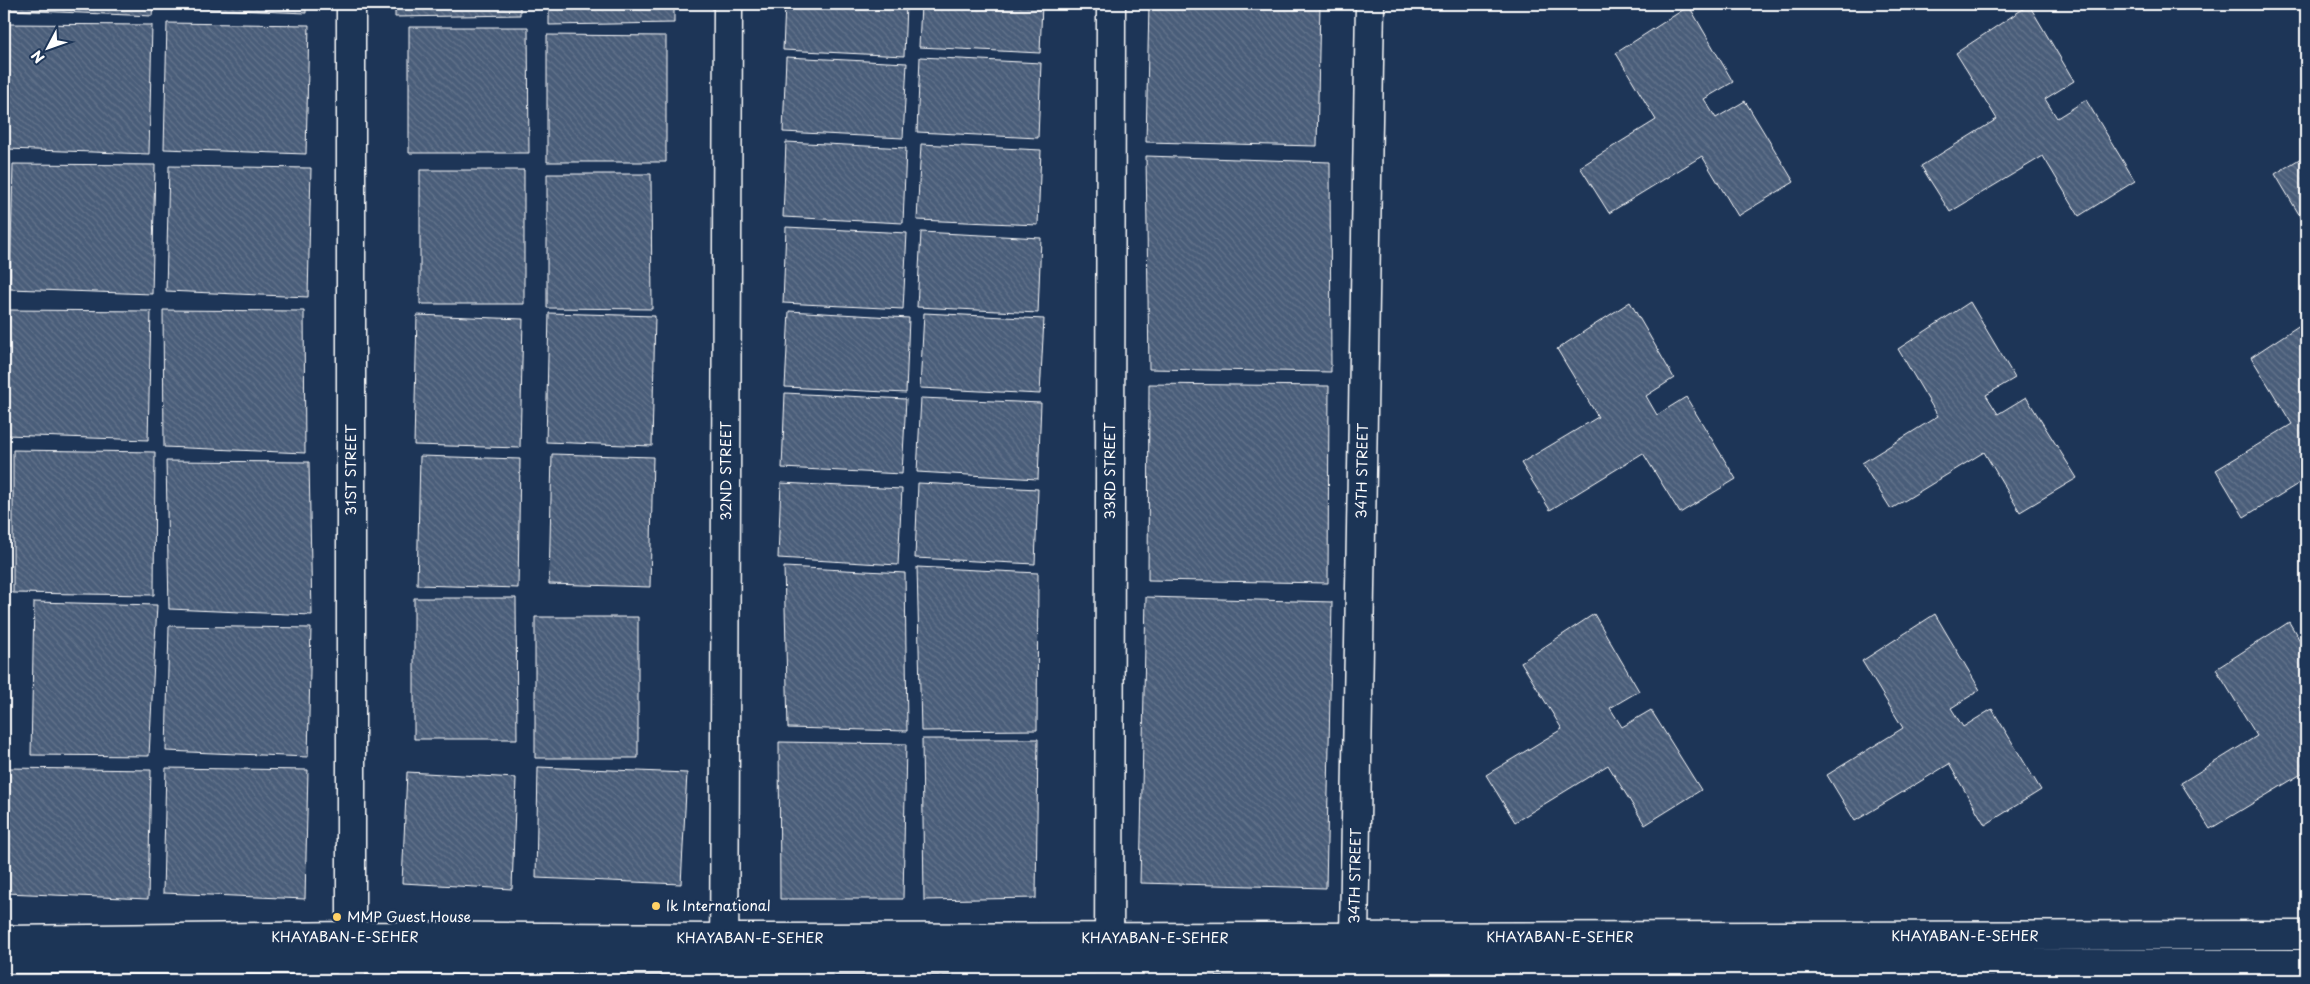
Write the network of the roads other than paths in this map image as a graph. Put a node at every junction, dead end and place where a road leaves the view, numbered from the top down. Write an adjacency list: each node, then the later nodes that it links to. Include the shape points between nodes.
1 (351, 4): 9 (street, 31ST STREET)
2 (728, 4): 10 (street, 32ND STREET)
3 (1111, 4): 11 (street, 33RD STREET)
4 (1370, 4): 6 (street, 34TH STREET)
5 (2306, 935): 12 (street, KHAYABAN-E-SEHER)
6 (1354, 938): 11 (street, KHAYABAN-E-SEHER); 12 (street, KHAYABAN-E-SEHER)
7 (4, 940): 9 (street, KHAYABAN-E-SEHER)
8 (4, 959): 9 (street, KHAYABAN-E-SEHER)
9 (352, 959): 10 (street, KHAYABAN-E-SEHER)
10 (724, 959): 11 (street, KHAYABAN-E-SEHER)
11 (1110, 959): 12 (street, KHAYABAN-E-SEHER)
12 (1884, 960): 13 (street, KHAYABAN-E-SEHER)
13 (2306, 964)

